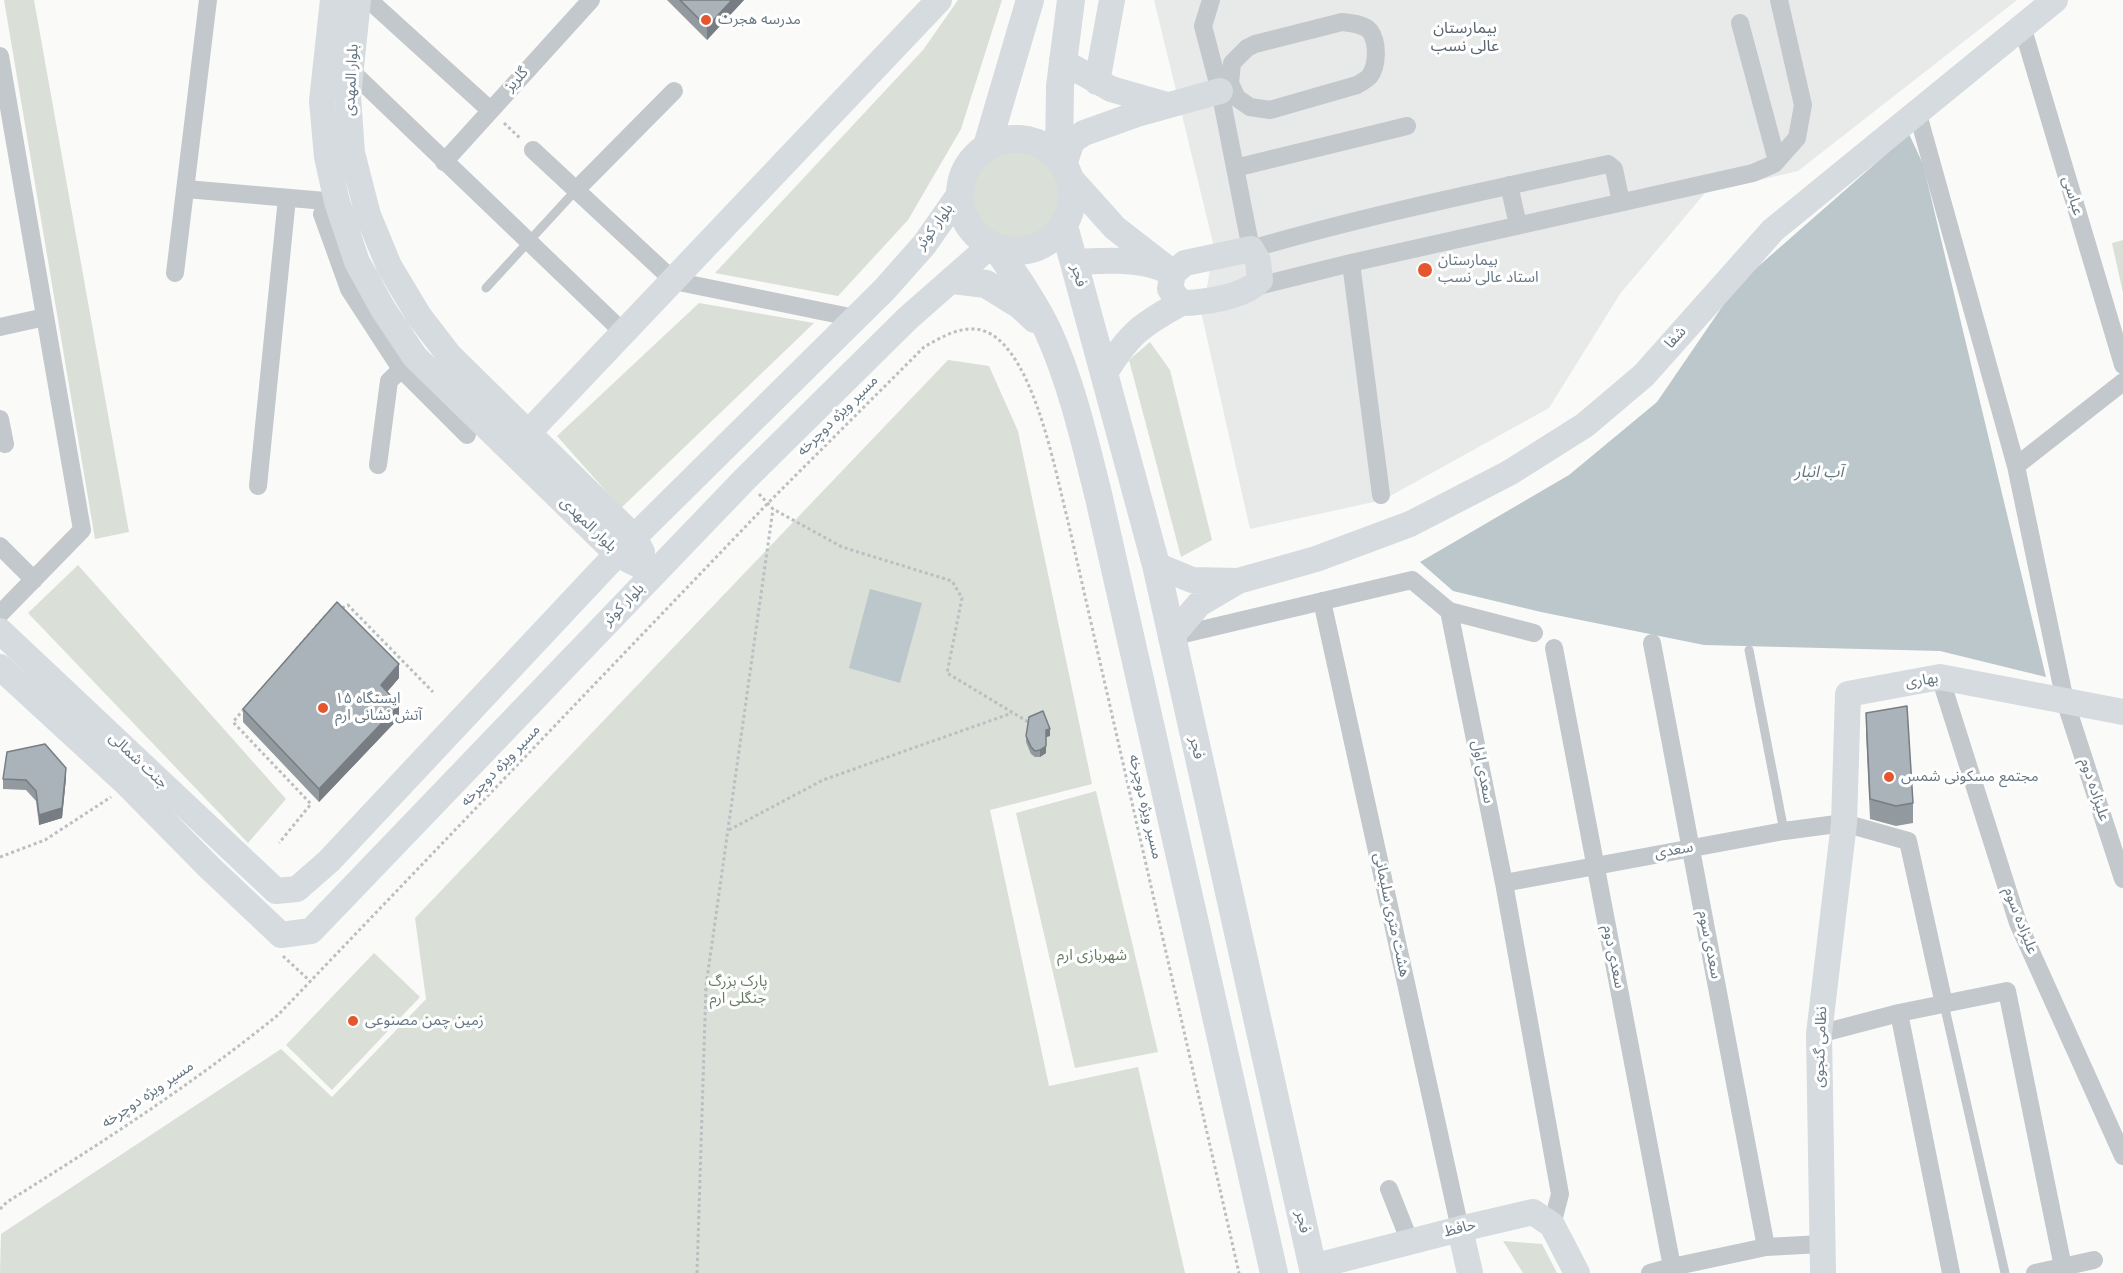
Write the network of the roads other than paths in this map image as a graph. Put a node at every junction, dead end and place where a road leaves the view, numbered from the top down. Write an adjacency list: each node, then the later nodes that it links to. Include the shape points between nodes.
1 (208, 0): 34 (street)
2 (333, 0): 28 (main road, بلوار المهدی, via 322,101)
3 (358, 0): 17 (main road, بلوار المهدی)
4 (369, 0): 22 (street)
5 (591, 0): 22 (street, گلریز)
6 (1112, 0): 18 (main road)
7 (1211, 0): 20 (street, via 1203,26)
8 (1779, 0): 29 (street, via 1803,105 1797,138)
9 (2055, 0): 14 (main road, شفا)
10 (1030, 1): 12 (main road, via 1035,13 1048,19 1059,16); 25 (main road)
11 (934, 2): 50 (main road)
12 (1070, 4): 16 (main road)
13 (1740, 23): 29 (street)
14 (2022, 26): 23 (main road, شفا); 60 (street, عباسی)
15 (0, 56): 54 (street)
16 (1062, 61): 18 (main road); 31 (main road)
17 (350, 70): 27 (main road, بلوار المهدی); 30 (street)
18 (1097, 82): 21 (main road)
19 (674, 91): 35 (street)
20 (1228, 94): 20 (street, via 1232,63 1255,44 1342,22 1370,32 1376,61 1369,77 1357,85 1270,110 1250,107); 21 (main road); 32 (street)
21 (1170, 106): 31 (main road, via 1084,133 1072,141)
22 (490, 110): 30 (street, گلریز)
23 (1917, 111): 68 (street, علیزاده دوم); 76 (main road, شفا, via 1773,230 1644,375 1585,425 1509,472 1410,524 1316,559)
24 (1407, 126): 32 (street)
25 (987, 146): 31 (main road, via 1017,138 1040,144); 36 (main road, via 963,175)
26 (533, 150): 35 (street)
27 (352, 153): 28 (main road); 64 (main road, بلوار المهدی, via 368,215 389,266 419,316 449,355)
28 (327, 157): 39 (main road, بلوار المهدی)
29 (1777, 161): 38 (street, via 1754,172)
30 (444, 162): 42 (street)
31 (1064, 167): 41 (main road, via 1073,195); 48 (main road, via 1115,228)
32 (1235, 168): 44 (street)
33 (1509, 185): 38 (street, via 1608,164 1614,169); 40 (street); 44 (street)
34 (186, 189): 37 (street); 47 (street)
35 (576, 190): 42 (lane); 50 (street)
36 (959, 195): 43 (main road, via 967,225); 55 (main road, بلوار کوثر, via 924,245)
37 (287, 198): 39 (street); 69 (street)
38 (1621, 202): 40 (street)
39 (330, 208): 59 (main road, بلوار المهدی)
40 (1518, 225): 46 (street)
41 (1064, 226): 43 (main road, via 1035,249 1016,252); 45 (main road, فجر)
42 (528, 242): 52 (lane); 58 (street)
43 (993, 247): 49 (main road, بلوار کوثر); 57 (main road, via 1033,302)
44 (1251, 249): 48 (main road, via 1185,263); 51 (main road, via 1258,261 1260,280)
45 (1074, 262): 48 (main road, via 1134,262); 61 (main road, فجر)
46 (1351, 263): 51 (street); 70 (street)
47 (175, 273)
48 (1173, 273): 53 (main road, via 1170,289)
49 (953, 280): 57 (main road, via 986,284 1020,305); 74 (main road, بلوار کوثر, via 908,318)
50 (674, 281): 55 (street); 58 (main road)
51 (1254, 287): 53 (main road, via 1198,303)
52 (486, 288)
53 (1181, 303): 61 (main road, via 1141,326 1126,341)
54 (45, 317): 56 (street); 75 (street, via 82,530)
55 (855, 318): 72 (main road, بلوار کوثر)
56 (0, 327)
57 (1048, 332): 113 (main road, via 1067,382 1100,498)
58 (624, 333): 64 (main road)
59 (408, 363): 65 (street); 67 (street, via 389,381); 72 (main road, بلوار المهدی)
60 (2123, 365)
61 (1106, 373): 73 (main road, فجر)
62 (2123, 382): 68 (street)
63 (0, 419): 66 (street)
64 (528, 433): 72 (main road, بلوار المهدی)
65 (467, 435)
66 (5, 444)
67 (378, 465)
68 (2016, 466): 88 (street, علیزاده دوم)
69 (258, 486)
70 (1381, 495)
71 (0, 546): 75 (street)
72 (625, 546): 74 (main road, بلوار المهدی); 96 (main road, بلوار کوثر, via 330,861 297,889)
73 (1156, 565): 76 (main road, via 1192,580); 82 (main road, فجر)
74 (655, 573): 97 (main road, بلوار کوثر, via 311,931 281,935)
75 (34, 580): 79 (street)
76 (1238, 581): 82 (main road, via 1199,604)
77 (1322, 601): 78 (street, via 1412,580); 82 (street); 104 (street, هشت متری سلیمانی)
78 (1449, 611): 81 (street); 95 (street, سعدی اول)
79 (0, 614)
80 (0, 631): 96 (main road, جنت شمالی)
81 (1534, 633)
82 (1171, 637): 112 (main road, فجر)
83 (1652, 643): 92 (street, سعدی سوم)
84 (1554, 648): 93 (street, سعدی دوم)
85 (1749, 650): 91 (lane)
86 (0, 667): 97 (main road, جنت شمالی)
87 (1940, 677): 88 (main road, بهاری); 90 (main road, بهاری, via 1848,694); 101 (street, علیزاده سوم, via 2018,922)
88 (2065, 701): 89 (main road, بهاری); 94 (street, علیزاده دوم)
89 (2123, 712)
90 (1844, 823): 91 (street, سعدی); 98 (street, via 1908,841); 100 (main road, نظامی گنجوی)
91 (1784, 831): 92 (street, سعدی)
92 (1691, 848): 93 (street, سعدی); 107 (street, سعدی سوم)
93 (1596, 865): 95 (street, سعدی); 109 (street, سعدی دوم)
94 (2123, 879)
95 (1504, 883): 103 (street, سعدی اول, via 1560,1194)
96 (276, 891): 97 (main road)
97 (259, 914)
98 (1944, 1004): 99 (street); 110 (street, via 2007,992); 119 (lane)
99 (1899, 1013): 100 (street); 118 (street)
100 (1819, 1034): 106 (main road, نظامی گنجوی)
101 (2123, 1156)
102 (1389, 1189): 105 (street)
103 (1552, 1225): 104 (main road, حافظ, via 1533,1212); 115 (main road)
104 (1460, 1229): 105 (main road, حافظ); 114 (main road)
105 (1410, 1242): 112 (main road, حافظ)
106 (1821, 1244): 107 (street); 117 (main road, نظامی گنجوی)
107 (1767, 1247): 111 (street)
108 (2094, 1260): 110 (street)
109 (1672, 1267): 111 (street); 116 (street)
110 (2063, 1267): 120 (street)
111 (1696, 1268)
112 (1305, 1271)
113 (1274, 1273)
114 (1470, 1273)
115 (1577, 1273)
116 (1650, 1273)
117 (1823, 1273)
118 (1951, 1273)
119 (2005, 1273)
120 (2035, 1273)

